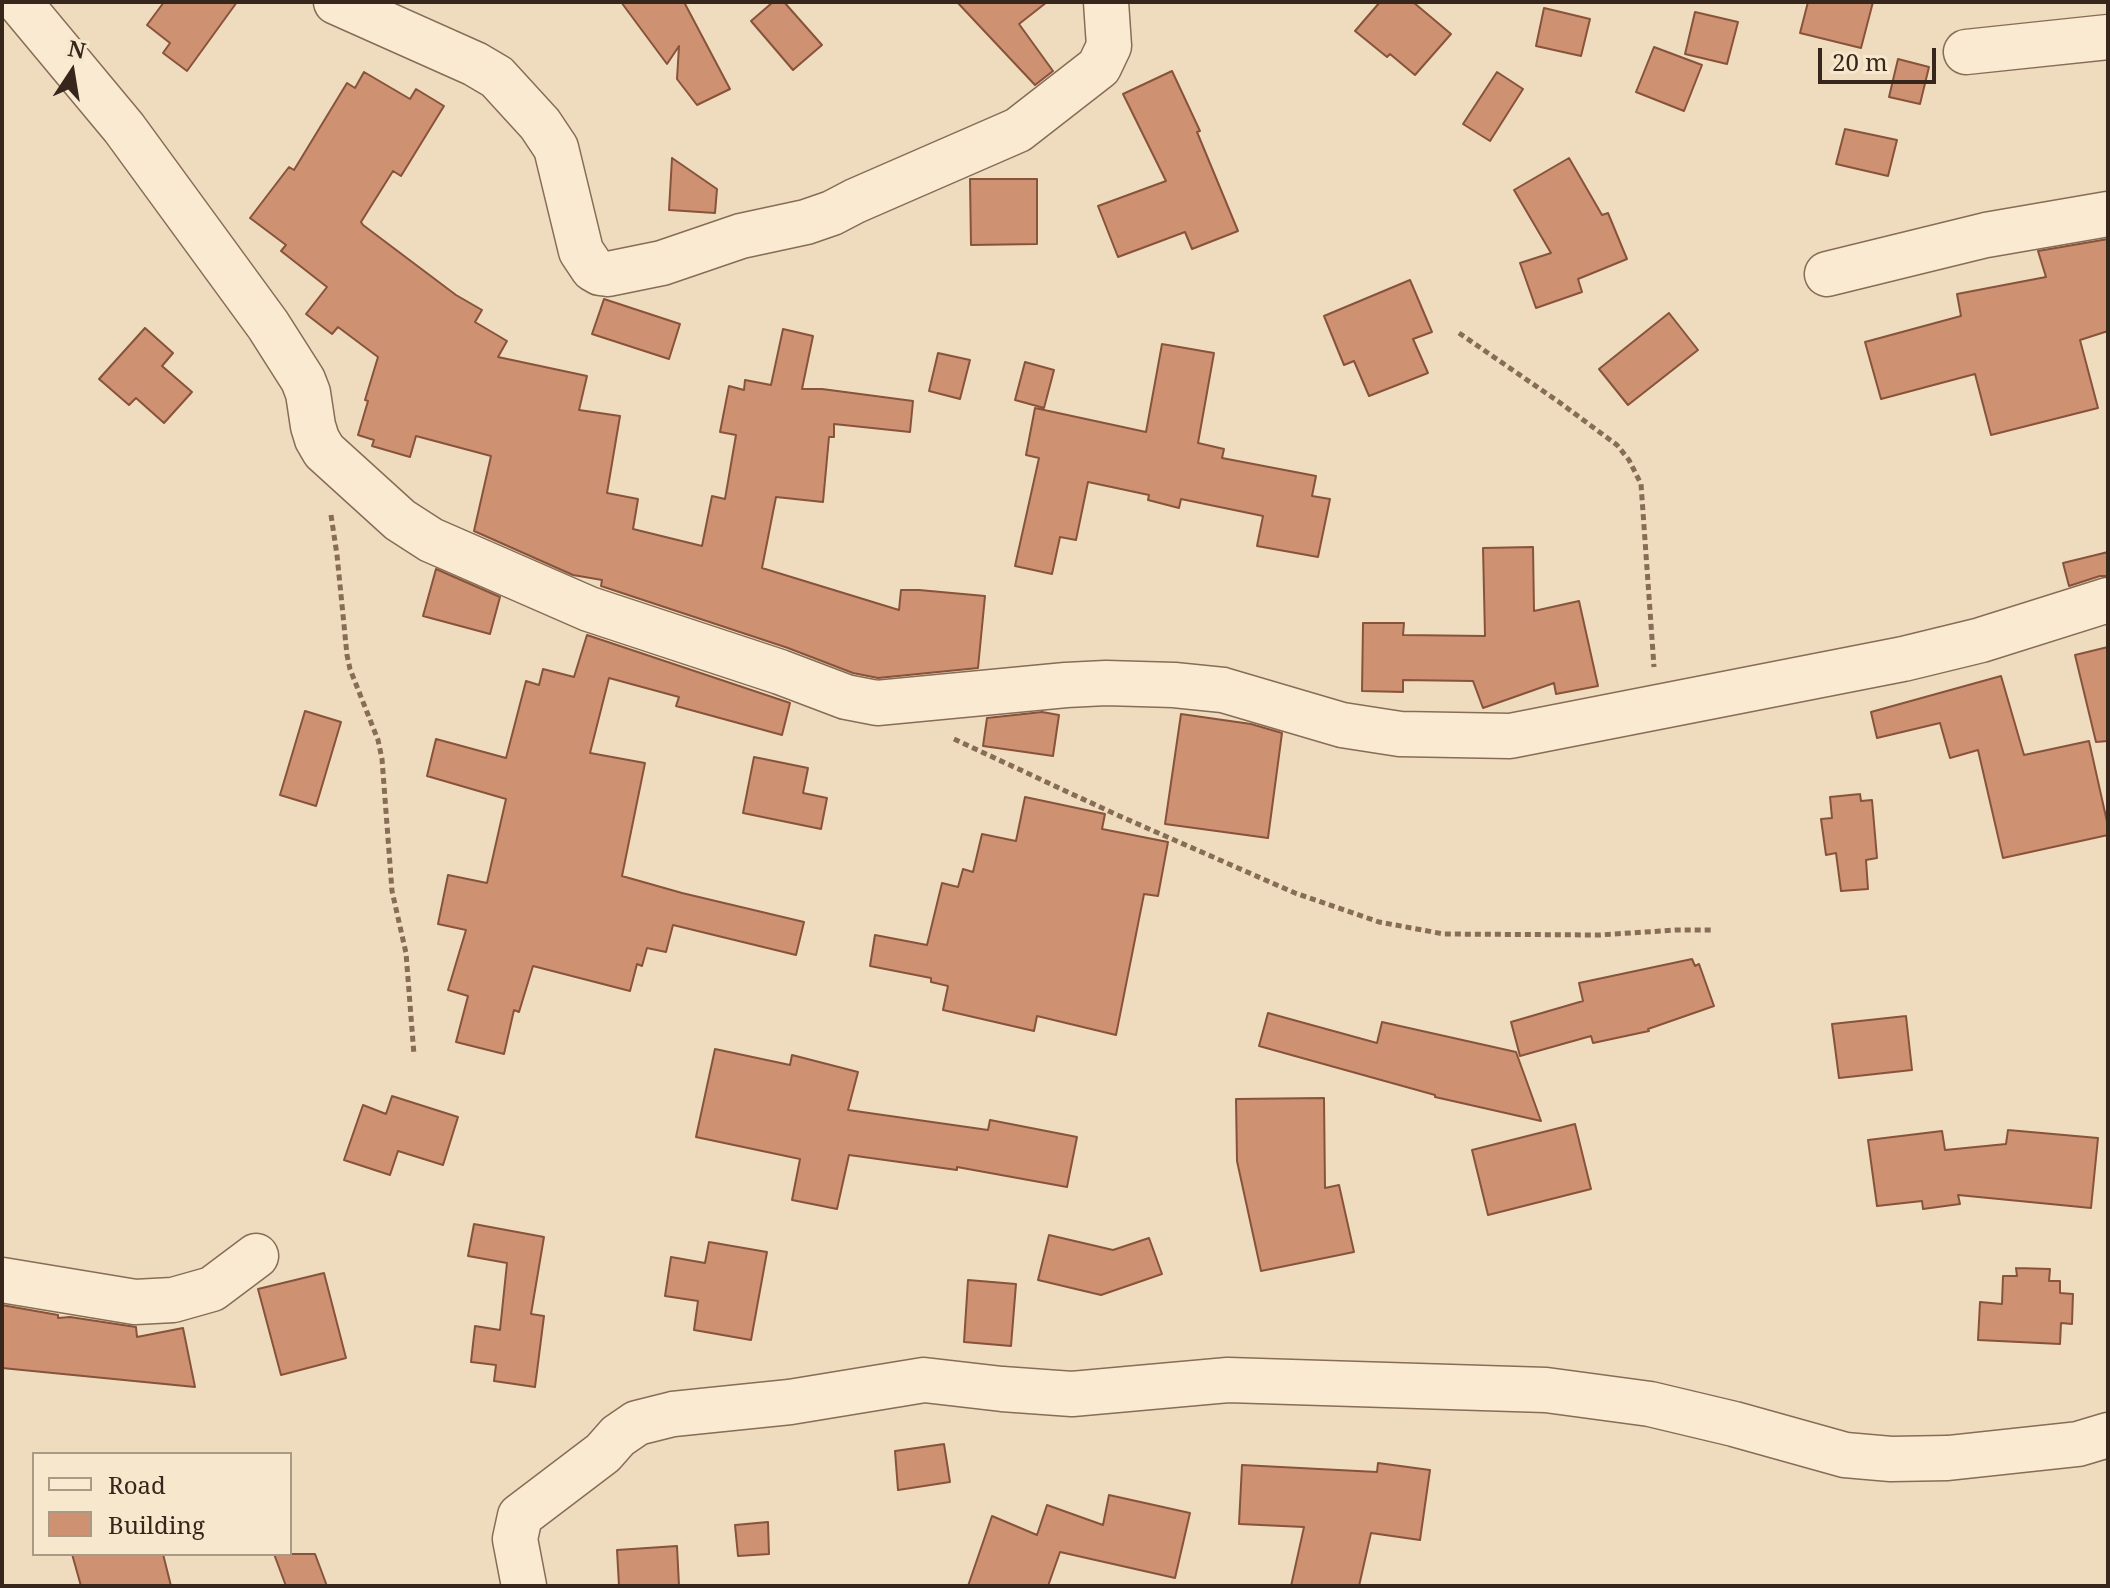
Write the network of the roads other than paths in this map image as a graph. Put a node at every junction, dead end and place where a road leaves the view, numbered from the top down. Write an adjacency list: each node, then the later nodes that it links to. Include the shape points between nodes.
1 (19, 2): 8 (street, via 124,128 268,325 303,380 324,451 400,520 431,540 589,609 846,697 869,703 1066,685 1174,685 1223,690 1342,725 1400,734 1510,736 1903,659)
2 (336, 2): 3 (street, via 497,77 556,148 581,251 593,269 608,274 832,213 1018,130 1099,67 1109,46)
3 (1106, 2)
4 (2108, 37): 5 (street)
5 (1966, 52)
6 (2108, 214): 7 (street, via 1986,235)
7 (1827, 274)
8 (2108, 600)
9 (256, 1256): 10 (street, via 212,1289 173,1300 135,1302)
10 (2, 1280)
11 (2108, 1435): 12 (street, via 2006,1452 1891,1459 1845,1455 1650,1404 1546,1390 1228,1380 1072,1394 924,1380 637,1423 520,1516 515,1539)
12 (524, 1586)

